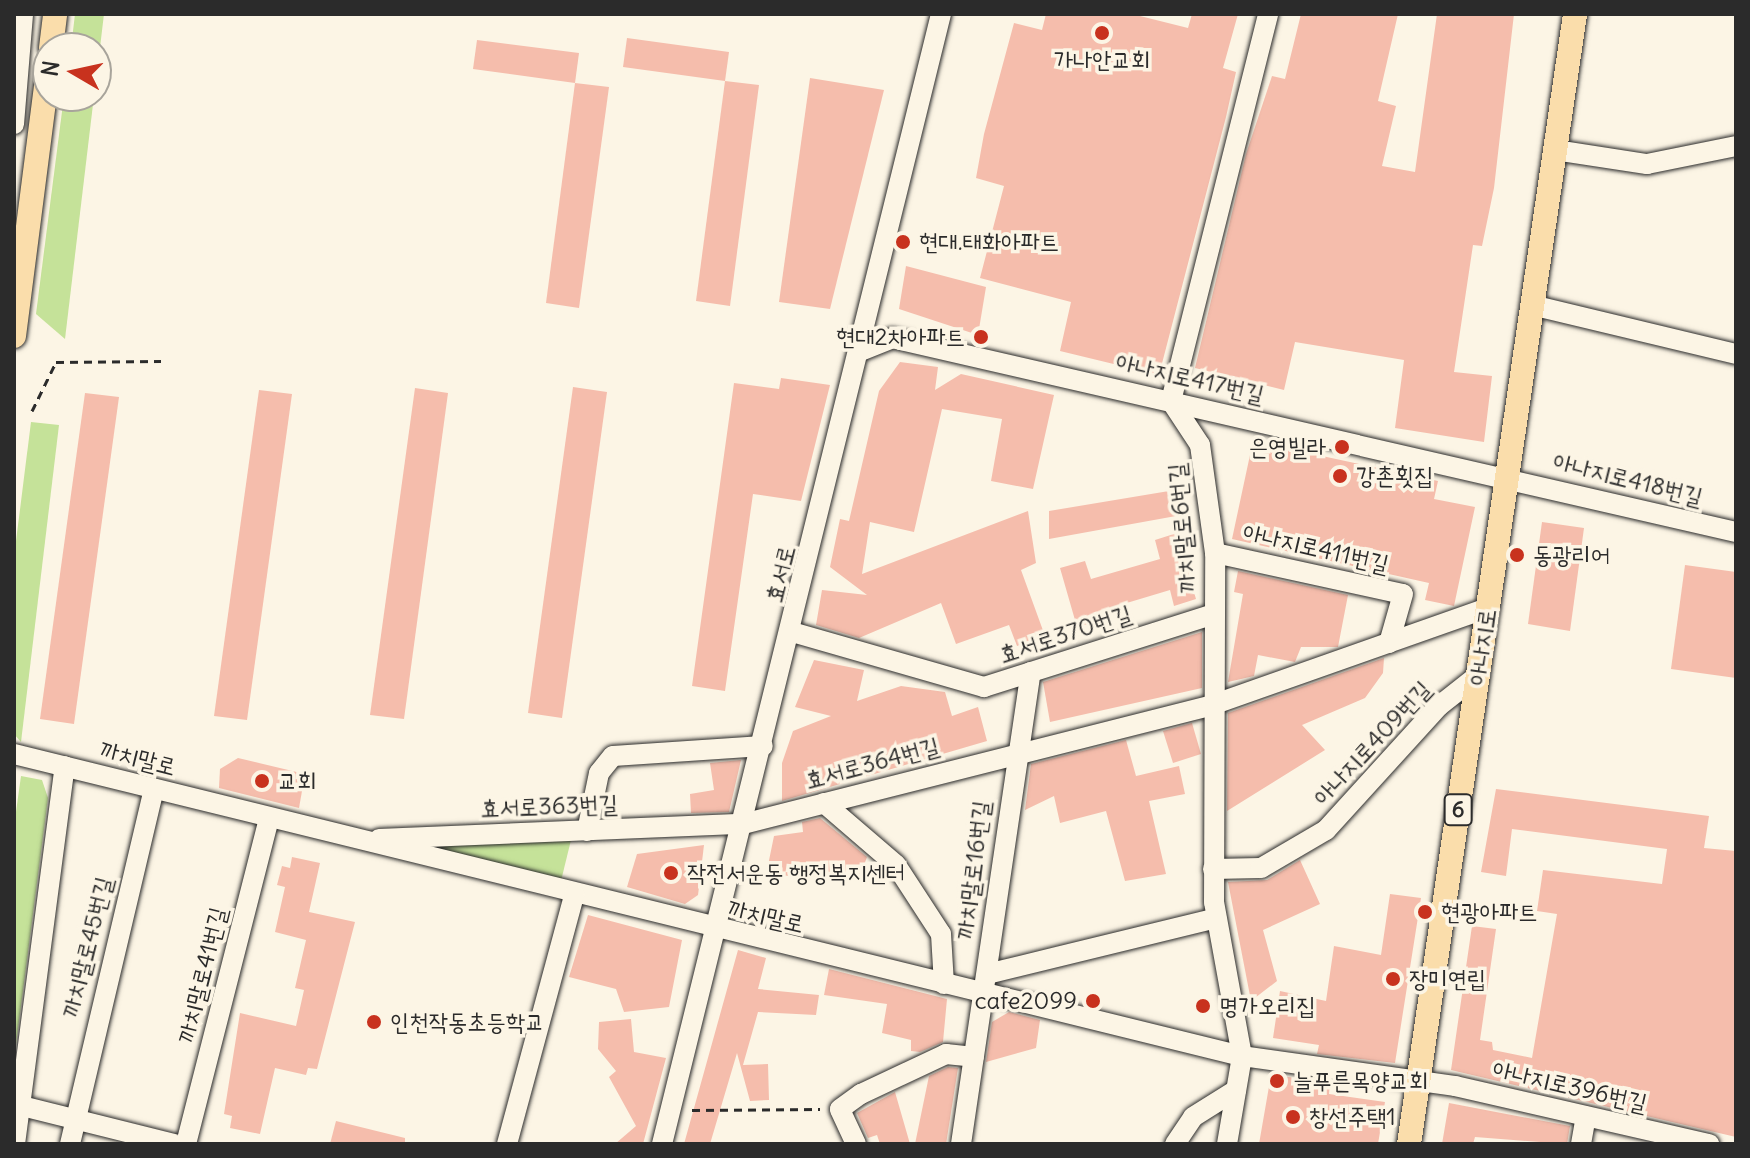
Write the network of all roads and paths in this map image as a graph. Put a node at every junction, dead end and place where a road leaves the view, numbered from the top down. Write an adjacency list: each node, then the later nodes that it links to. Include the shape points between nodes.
1 (23, 14): 6 (street)
2 (941, 14): 12 (street, 효서로)
3 (1268, 14): 15 (street)
4 (1575, 14): 8 (main road, 아나지로 / 6)
5 (41, 112): 9 (main road)
6 (14, 124)
7 (1736, 146): 8 (street, via 1647,164)
8 (1555, 150): 10 (main road, 아나지로 / 6)
9 (21, 232): 11 (main road)
10 (1532, 305): 13 (street); 17 (main road, 아나지로 / 6)
11 (14, 336)
12 (863, 350): 15 (street, 아나지로417번길, via 892,338); 22 (street, 효서로)
13 (1736, 354)
14 (161, 361): 16 (path, via 56,362)
15 (1171, 401): 17 (street, 아나지로417번길); 19 (street, 까치말로6번길, via 1200,445)
16 (32, 411)
17 (1507, 477): 18 (street, 아나지로418번길); 20 (main road, 아나지로 / 6)
18 (1736, 532)
19 (1215, 553): 21 (street, 까치말로6번길); 23 (street, 아나지로411번길, via 1403,594)
20 (1487, 608): 23 (street); 25 (main road, 아나지로 / 6)
21 (1214, 614): 24 (street, 효서로370번길); 26 (street, 까치말로6번길)
22 (792, 632): 24 (street, 효서로370번길, via 984,687); 27 (street, 효서로)
23 (1389, 643): 26 (street)
24 (1031, 672): 28 (street, 까치말로16번길)
25 (1477, 676): 37 (street, 아나지로409번길, via 1439,706 1326,830 1261,868); 45 (main road, 아나지로 / 6)
26 (1212, 705): 28 (street, 효서로364번길); 37 (street, 까치말로6번길)
27 (763, 746): 34 (street, 효서로); 35 (street, via 613,756 599,773)
28 (1014, 752): 32 (street, 효서로364번길); 42 (street, 까치말로16번길)
29 (14, 754): 30 (street, 까치말로)
30 (65, 766): 31 (street, 까치말로); 47 (street)
31 (154, 789): 33 (street, 까치말로); 51 (street, 까치말로45번길)
32 (824, 803): 34 (street, 효서로364번길); 41 (street, via 896,865 941,934)
33 (269, 818): 36 (street, 까치말로); 55 (street, 까치말로41번길)
34 (743, 824): 35 (street, 효서로363번길); 40 (street, 효서로)
35 (587, 831): 36 (street, 효서로363번길)
36 (356, 840): 38 (street, 까치말로)
37 (1213, 869): 39 (street, 까치말로6번길)
38 (574, 895): 40 (street, 까치말로); 56 (street)
39 (1216, 918): 42 (street); 43 (street, 까치말로6번길)
40 (716, 931): 41 (street, 까치말로); 49 (street, 효서로)
41 (944, 984): 42 (street, 까치말로)
42 (985, 984): 43 (street, 까치말로); 44 (street, 까치말로16번길)
43 (1242, 1056): 45 (street, 까치말로); 46 (street)
44 (974, 1057): 48 (street, via 946,1054 900,1070); 59 (street, 까치말로16번길)
45 (1418, 1082): 50 (street, 아나지로396번길); 62 (main road, 아나지로 / 6)
46 (1236, 1090): 60 (street, via 1193,1117); 61 (street)
47 (17, 1105): 51 (street); 52 (street)
48 (840, 1109): 49 (path); 58 (street)
49 (671, 1110): 57 (street, 효서로)
50 (1586, 1116): 63 (street); 64 (street, 아나지로396번길)
51 (71, 1118): 53 (street, 까치말로45번길); 54 (street)
52 (15, 1144)
53 (70, 1144)
54 (174, 1144)
55 (186, 1144)
56 (507, 1144)
57 (662, 1144)
58 (856, 1144)
59 (961, 1144)
60 (1175, 1144)
61 (1227, 1144)
62 (1409, 1144)
63 (1581, 1144)
64 (1709, 1144)

